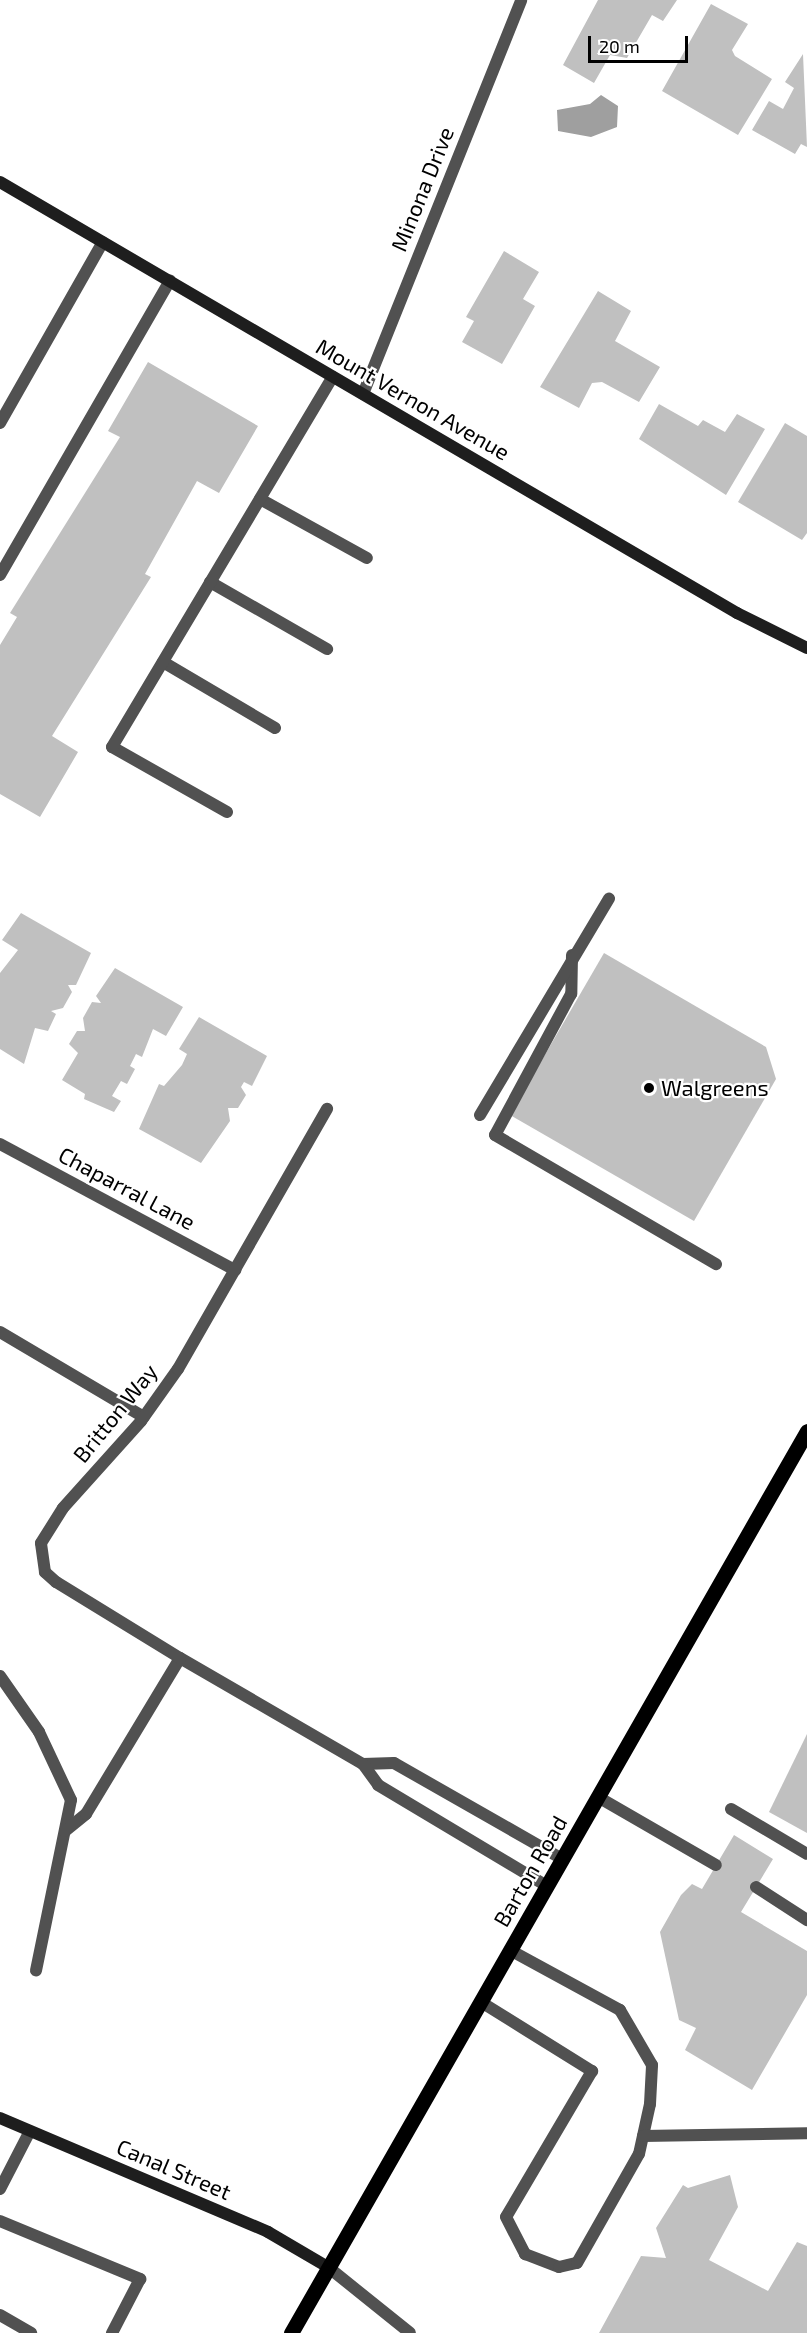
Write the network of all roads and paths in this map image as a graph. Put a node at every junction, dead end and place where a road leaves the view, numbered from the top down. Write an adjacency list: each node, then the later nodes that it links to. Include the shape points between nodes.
1 (520, 0): 6 (street, Minona Drive)
2 (0, 182): 3 (main road, Mount Vernon Avenue)
3 (103, 242): 4 (main road, Mount Vernon Avenue); 7 (street)
4 (170, 280): 5 (main road, Mount Vernon Avenue); 10 (street)
5 (333, 376): 6 (main road, Mount Vernon Avenue); 8 (street)
6 (363, 394): 12 (main road, Mount Vernon Avenue, via 737,614)
7 (0, 423)
8 (260, 499): 9 (street); 11 (street)
9 (367, 558)
10 (0, 576)
11 (210, 582): 13 (street); 14 (street)
12 (807, 648)
13 (327, 649)
14 (163, 662): 15 (street); 16 (street, via 112,747)
15 (275, 728)
16 (227, 812)
17 (609, 899): 18 (street)
18 (572, 955): 20 (street); 22 (street, via 572,994 495,1135)
19 (327, 1109): 23 (street, Britton Way)
20 (480, 1115)
21 (0, 1144): 23 (street, Chaparral Lane)
22 (716, 1264)
23 (235, 1270): 25 (street, Britton Way)
24 (0, 1332): 25 (street)
25 (144, 1417): 27 (street, Britton Way, via 49,1526 41,1543 45,1572 69,1592)
26 (807, 1431): 30 (main road, Barton Road)
27 (180, 1658): 29 (street, Britton Way); 32 (street, via 86,1814)
28 (0, 1676): 32 (street, via 39,1732 71,1800)
29 (363, 1764): 34 (street, via 394,1763); 36 (street, via 378,1785)
30 (598, 1797): 34 (main road, Barton Road); 35 (street)
31 (731, 1809): 33 (street)
32 (65, 1831): 40 (street)
33 (807, 1854)
34 (562, 1859): 36 (main road, Barton Road)
35 (716, 1865)
36 (547, 1886): 39 (main road, Barton Road)
37 (756, 1887): 38 (street)
38 (807, 1920)
39 (510, 1950): 41 (main road, Barton Road); 45 (street, via 620,2010 641,2038 651,2066)
40 (36, 1970)
41 (481, 2002): 45 (street, via 592,2071 506,2217 525,2254 559,2267 577,2263 639,2154); 48 (main road, Barton Road)
42 (0, 2118): 43 (main road, Canal Street)
43 (30, 2131): 46 (street); 48 (main road, Canal Street, via 268,2232)
44 (807, 2133): 45 (street)
45 (643, 2136)
46 (0, 2189)
47 (0, 2221): 51 (street, via 140,2280)
48 (328, 2267): 52 (main road, Barton Road); 53 (street)
49 (0, 2314): 50 (street)
50 (31, 2333)
51 (112, 2333)
52 (291, 2333)
53 (410, 2333)

